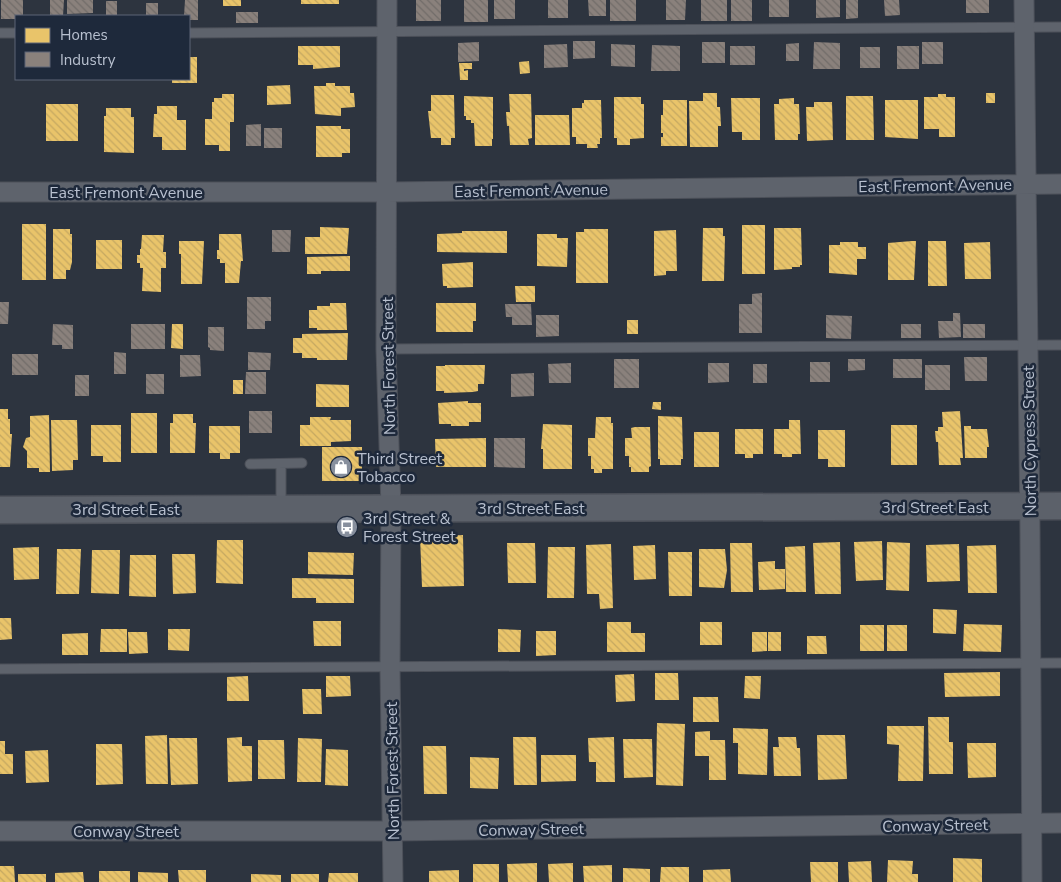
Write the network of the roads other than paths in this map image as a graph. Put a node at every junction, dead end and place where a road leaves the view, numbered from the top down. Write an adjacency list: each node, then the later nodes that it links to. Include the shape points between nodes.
1 (387, 0): 8 (street, North Forest Street)
2 (1024, 0): 3 (street, North Cypress Street)
3 (1024, 27): 4 (lane); 8 (lane); 9 (street, North Cypress Street)
4 (1061, 27)
5 (0, 33): 6 (lane)
6 (15, 33)
7 (190, 33): 8 (lane)
8 (387, 33): 12 (street, North Forest Street)
9 (1025, 184): 10 (street, East Fremont Avenue); 12 (street, East Fremont Avenue); 13 (street, North Cypress Street)
10 (1061, 184)
11 (0, 192): 12 (street, East Fremont Avenue)
12 (387, 192): 15 (street, North Forest Street)
13 (1027, 346): 14 (lane); 15 (lane); 19 (street, North Cypress Street)
14 (1061, 346)
15 (386, 349): 22 (street, North Forest Street)
16 (302, 463): 18 (lane)
17 (250, 464): 18 (lane)
18 (280, 464): 21 (lane)
19 (1030, 506): 20 (street, 3rd Street East); 22 (street, 3rd Street East); 25 (street, North Cypress Street)
20 (1061, 506)
21 (281, 508): 22 (street, 3rd Street East); 23 (street, 3rd Street East)
22 (391, 508): 26 (street, North Forest Street)
23 (0, 510)
24 (1061, 663): 25 (lane)
25 (1031, 664): 26 (lane); 28 (street, North Cypress Street)
26 (390, 668): 27 (lane); 30 (street, North Forest Street)
27 (0, 669)
28 (1031, 824): 29 (street, Conway Street); 30 (street, Conway Street); 33 (street, North Cypress Street)
29 (1061, 824)
30 (393, 830): 31 (street, Conway Street); 32 (street, North Forest Street)
31 (0, 831)
32 (393, 882)
33 (1032, 882)

